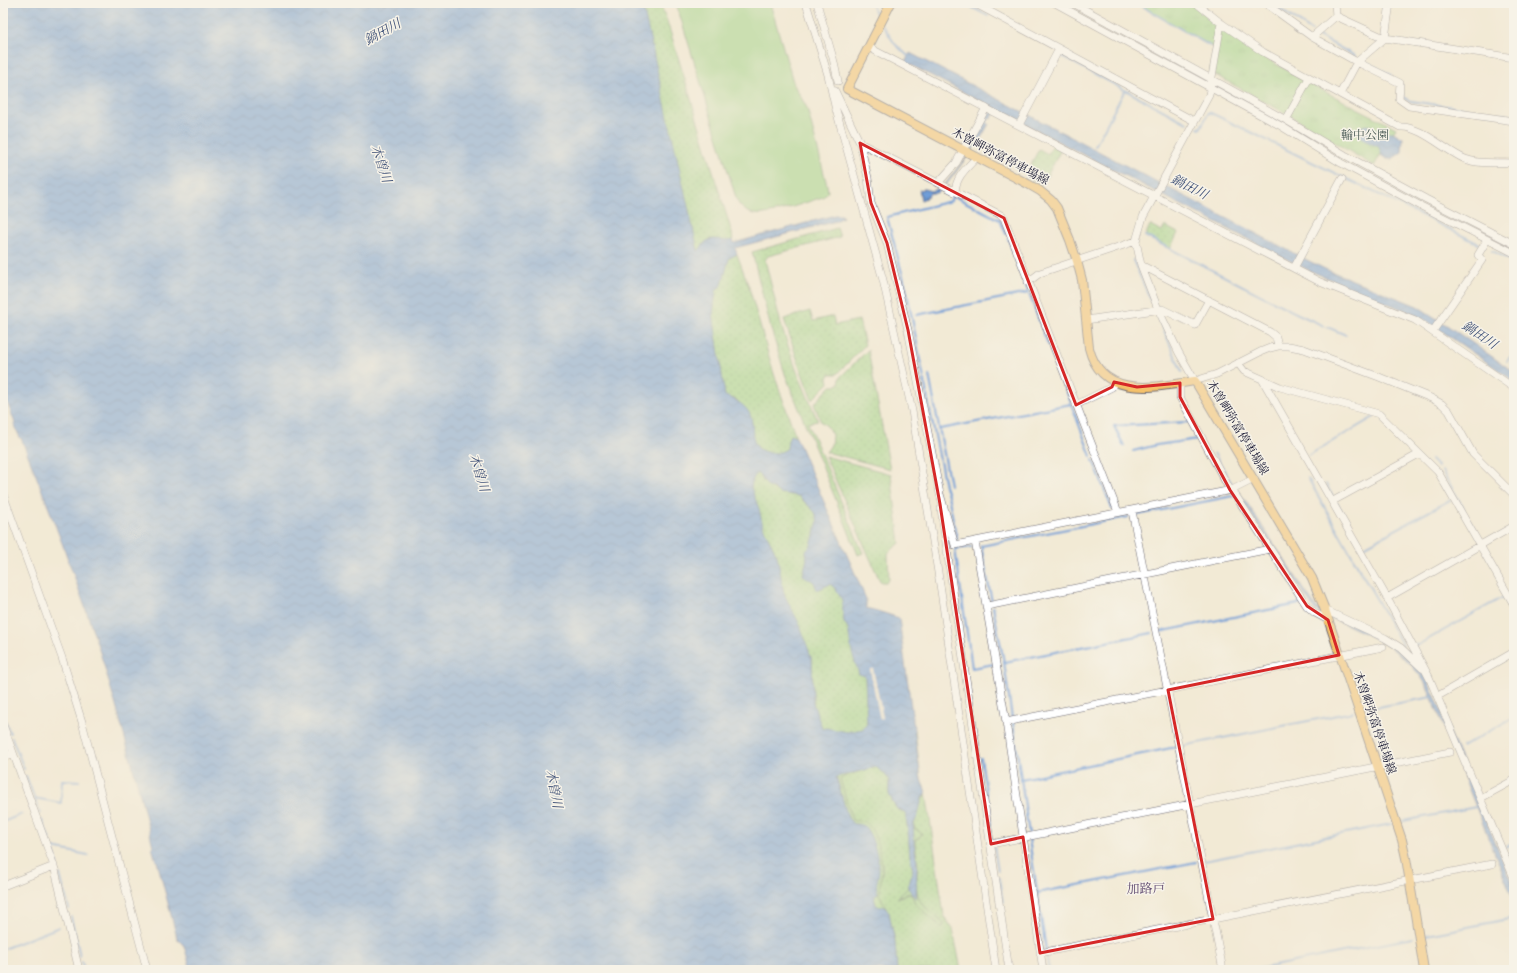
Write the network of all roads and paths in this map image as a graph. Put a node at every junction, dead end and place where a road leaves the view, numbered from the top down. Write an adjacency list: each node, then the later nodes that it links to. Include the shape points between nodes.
1 (806, 3): 19 (street)
2 (816, 3): 22 (street)
3 (891, 3): 15 (main road)
4 (974, 3): 16 (street)
5 (1055, 3): 23 (street)
6 (1073, 3): 20 (street)
7 (1196, 3): 12 (street)
8 (1266, 3): 13 (street)
9 (1335, 3): 11 (street)
10 (1390, 3): 14 (street)
11 (1336, 16): 13 (street); 14 (street)
12 (1221, 24): 20 (street); 21 (street)
13 (1312, 37): 18 (street)
14 (1384, 38): 17 (street); 18 (street)
15 (868, 47): 24 (main road); 26 (street)
16 (1059, 49): 28 (street); 30 (street)
17 (1514, 58)
18 (1357, 62): 25 (street); 29 (street, via 1400,83 1399,99 1409,106)
19 (828, 74): 22 (street); 31 (street); 101 (street, via 883,280 912,411)
20 (1212, 78): 23 (street); 27 (street)
21 (1309, 78): 25 (street); 27 (street)
22 (838, 81): 24 (street)
23 (1211, 87): 28 (street); 37 (street, via 1341,163)
24 (847, 89): 32 (main road, 木曽岬弥富停車場線)
25 (1340, 94): 33 (street, via 1400,127 1411,128 1472,162)
26 (987, 109): 30 (street); 32 (street)
27 (1286, 120): 39 (street, via 1426,199)
28 (1194, 121): 36 (street)
29 (1514, 121)
30 (1019, 124): 36 (street)
31 (860, 143): 35 (street); 61 (street, via 871,203 886,243 908,330)
32 (970, 153): 35 (street, via 951,170); 35 (street, via 955,183); 41 (main road, 木曽岬弥富停車場線, via 1040,191 1051,200 1062,220)
33 (1514, 163)
34 (1342, 179): 43 (street)
35 (946, 187): 44 (street, via 1004,218)
36 (1154, 196): 38 (street, via 1141,221); 43 (street)
37 (1487, 240): 40 (street); 48 (street, via 1478,255 1482,260)
38 (1136, 241): 41 (street); 42 (street)
39 (1514, 244)
40 (1514, 253)
41 (1077, 261): 44 (street, via 1040,273); 47 (main road, 木曽岬弥富停車場線, via 1082,280)
42 (1141, 265): 45 (street); 46 (street)
43 (1295, 267): 48 (street, via 1320,282)
44 (1028, 282): 56 (street)
45 (1209, 300): 46 (street, via 1195,325); 49 (street, via 1270,332 1276,336)
46 (1158, 309): 47 (street); 52 (street)
47 (1086, 320): 53 (main road, 木曽岬弥富停車場線, via 1091,357 1102,373)
48 (1434, 330): 55 (street)
49 (1278, 346): 50 (street); 62 (street, via 1304,349 1442,404 1449,411 1473,454)
50 (1238, 363): 51 (street, via 1244,371); 52 (street, via 1217,374)
51 (1262, 380): 57 (street, via 1379,414); 63 (street)
52 (1195, 381): 54 (main road, 木曽岬弥富停車場線); 58 (main road, 木曽岬弥富停車場線)
53 (1114, 382): 54 (main road, 木曽岬弥富停車場線, via 1137,387); 56 (street, via 1112,387)
54 (1180, 383): 59 (street, via 1180,397)
55 (1514, 388)
56 (1076, 405): 65 (street)
57 (1419, 454): 63 (street); 68 (street, via 1438,472)
58 (1254, 479): 59 (street); 74 (main road, 木曽岬弥富停車場線, via 1312,578)
59 (1231, 490): 64 (street); 69 (street)
60 (3, 494): 100 (street, via 62,658 82,722)
61 (940, 494): 67 (street, via 955,544); 91 (street)
62 (1514, 495)
63 (1332, 501): 71 (street)
64 (1132, 511): 65 (street); 70 (street)
65 (1118, 512): 67 (street)
66 (1514, 526): 68 (street)
67 (975, 541): 73 (street)
68 (1480, 545): 71 (street); 72 (street)
69 (1270, 549): 70 (street); 74 (street, via 1307,606 1315,613)
70 (1144, 574): 73 (street); 79 (street)
71 (1387, 598): 78 (street)
72 (1514, 605)
73 (987, 606): 81 (street)
74 (1326, 615): 77 (main road, 木曽岬弥富停車場線); 78 (street, via 1393,643 1409,655)
75 (1383, 647): 77 (street)
76 (1514, 652): 80 (street)
77 (1338, 655): 79 (street); 86 (main road, 木曽岬弥富停車場線)
78 (1429, 677): 80 (street)
79 (1168, 690): 81 (street); 89 (street)
80 (1438, 696): 88 (street)
81 (1006, 722): 90 (street)
82 (3, 725): 84 (street)
83 (1450, 752): 86 (street)
84 (13, 753): 85 (street); 93 (street)
85 (3, 757)
86 (1377, 767): 89 (street); 95 (main road, 木曽岬弥富停車場線, via 1402,840)
87 (1514, 780): 88 (street)
88 (1481, 798): 94 (street)
89 (1189, 804): 90 (street); 97 (street)
90 (1023, 838): 91 (street); 98 (street)
91 (991, 844): 102 (street)
92 (1492, 864): 95 (street)
93 (54, 866): 96 (street); 99 (street)
94 (1514, 878)
95 (1409, 880): 97 (street); 105 (main road, 木曽岬弥富停車場線)
96 (3, 886)
97 (1213, 919): 98 (street); 104 (street)
98 (1040, 953): 103 (street)
99 (80, 970)
100 (147, 970)
101 (996, 970)
102 (1009, 970)
103 (1043, 970)
104 (1222, 970)
105 (1424, 970)

